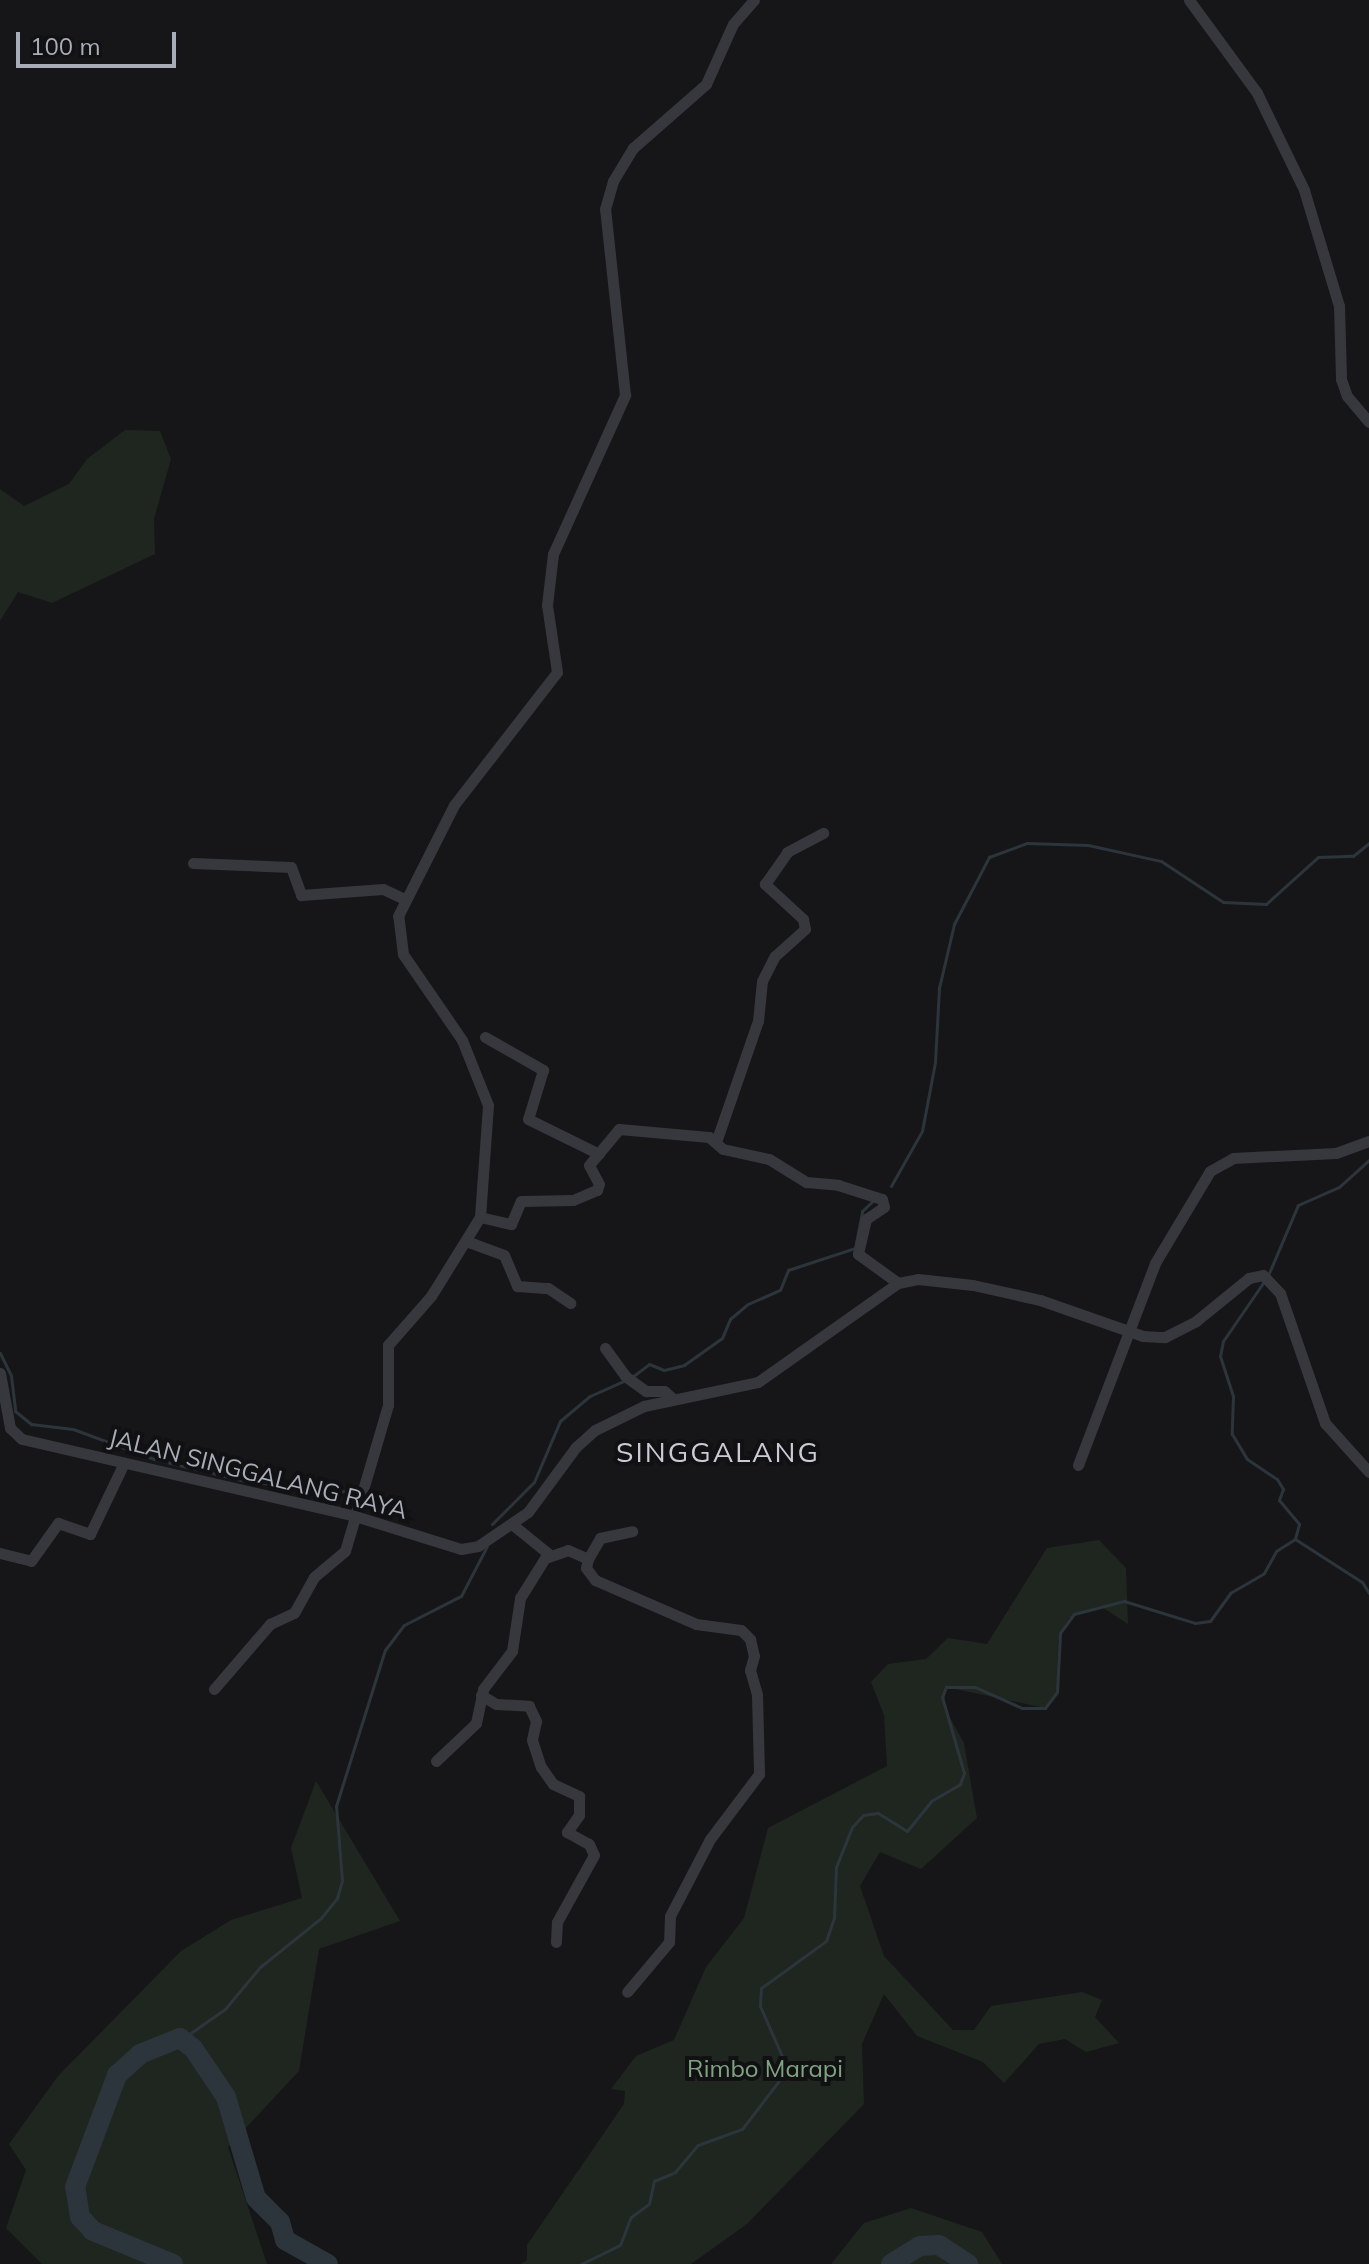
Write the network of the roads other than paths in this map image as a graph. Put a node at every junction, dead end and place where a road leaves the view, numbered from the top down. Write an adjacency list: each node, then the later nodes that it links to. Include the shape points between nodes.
1 (754, 0): 6 (street, via 733,24 706,84 633,148 613,181 605,209 625,395 553,554 547,605 557,672 454,805)
2 (1189, 0): 3 (street, via 1257,93 1304,190 1339,306 1341,379 1347,396)
3 (1369, 422)
4 (823, 833): 9 (street, via 787,852 765,884 803,919 805,929 775,956 762,981 759,1017)
5 (193, 863): 6 (street, via 291,867 301,895 383,889)
6 (404, 899): 11 (street, via 398,929 403,954 462,1040 488,1105)
7 (485, 1037): 10 (street, via 543,1070 528,1119)
8 (1369, 1141): 15 (street, via 1336,1153 1221,1161 1155,1263)
9 (716, 1142): 10 (street, via 629,1127 617,1131); 13 (street, via 723,1149 769,1159 806,1182 838,1185 882,1199 884,1207 866,1219 858,1252)
10 (599, 1154): 11 (street, via 589,1165 597,1190 573,1200 521,1201 511,1224)
11 (480, 1217): 12 (street)
12 (466, 1241): 14 (street, via 504,1255 517,1286 546,1287); 22 (street, via 431,1296 388,1345 388,1405)
13 (898, 1283): 15 (street, via 946,1280 1014,1293); 18 (street, JALAN SINGGALANG RAYA, via 758,1382)
14 (570, 1303)
15 (1131, 1332): 20 (street); 21 (street, via 1165,1337 1179,1332 1249,1278 1263,1275 1280,1293 1325,1423)
16 (605, 1348): 18 (street, via 625,1376 646,1391 664,1391)
17 (0, 1373): 19 (street, JALAN SINGGALANG RAYA, via 10,1428 17,1436)
18 (672, 1398): 23 (street, JALAN SINGGALANG RAYA, via 595,1430 576,1447 542,1498)
19 (123, 1465): 22 (street, JALAN SINGGALANG RAYA); 25 (street, via 90,1534 58,1523 31,1561)
20 (1078, 1465)
21 (1369, 1472)
22 (355, 1516): 23 (street, JALAN SINGGALANG RAYA, via 461,1549); 28 (street, via 343,1554 314,1577 294,1613 270,1624)
23 (513, 1525): 26 (street)
24 (632, 1531): 27 (street, via 600,1538)
25 (0, 1553)
26 (550, 1555): 27 (street, via 568,1550); 29 (street, via 520,1598 512,1651)
27 (588, 1559): 32 (street, via 586,1568 595,1580 696,1624 741,1630 753,1648 750,1670 757,1695 759,1774 710,1839 670,1916 669,1942)
28 (214, 1689)
29 (481, 1695): 30 (street, via 476,1723); 31 (street, via 496,1704 529,1706 541,1767 553,1784 579,1796 579,1815 567,1832 589,1844 594,1855 557,1922)
30 (436, 1761)
31 (556, 1942)
32 (627, 1992)

